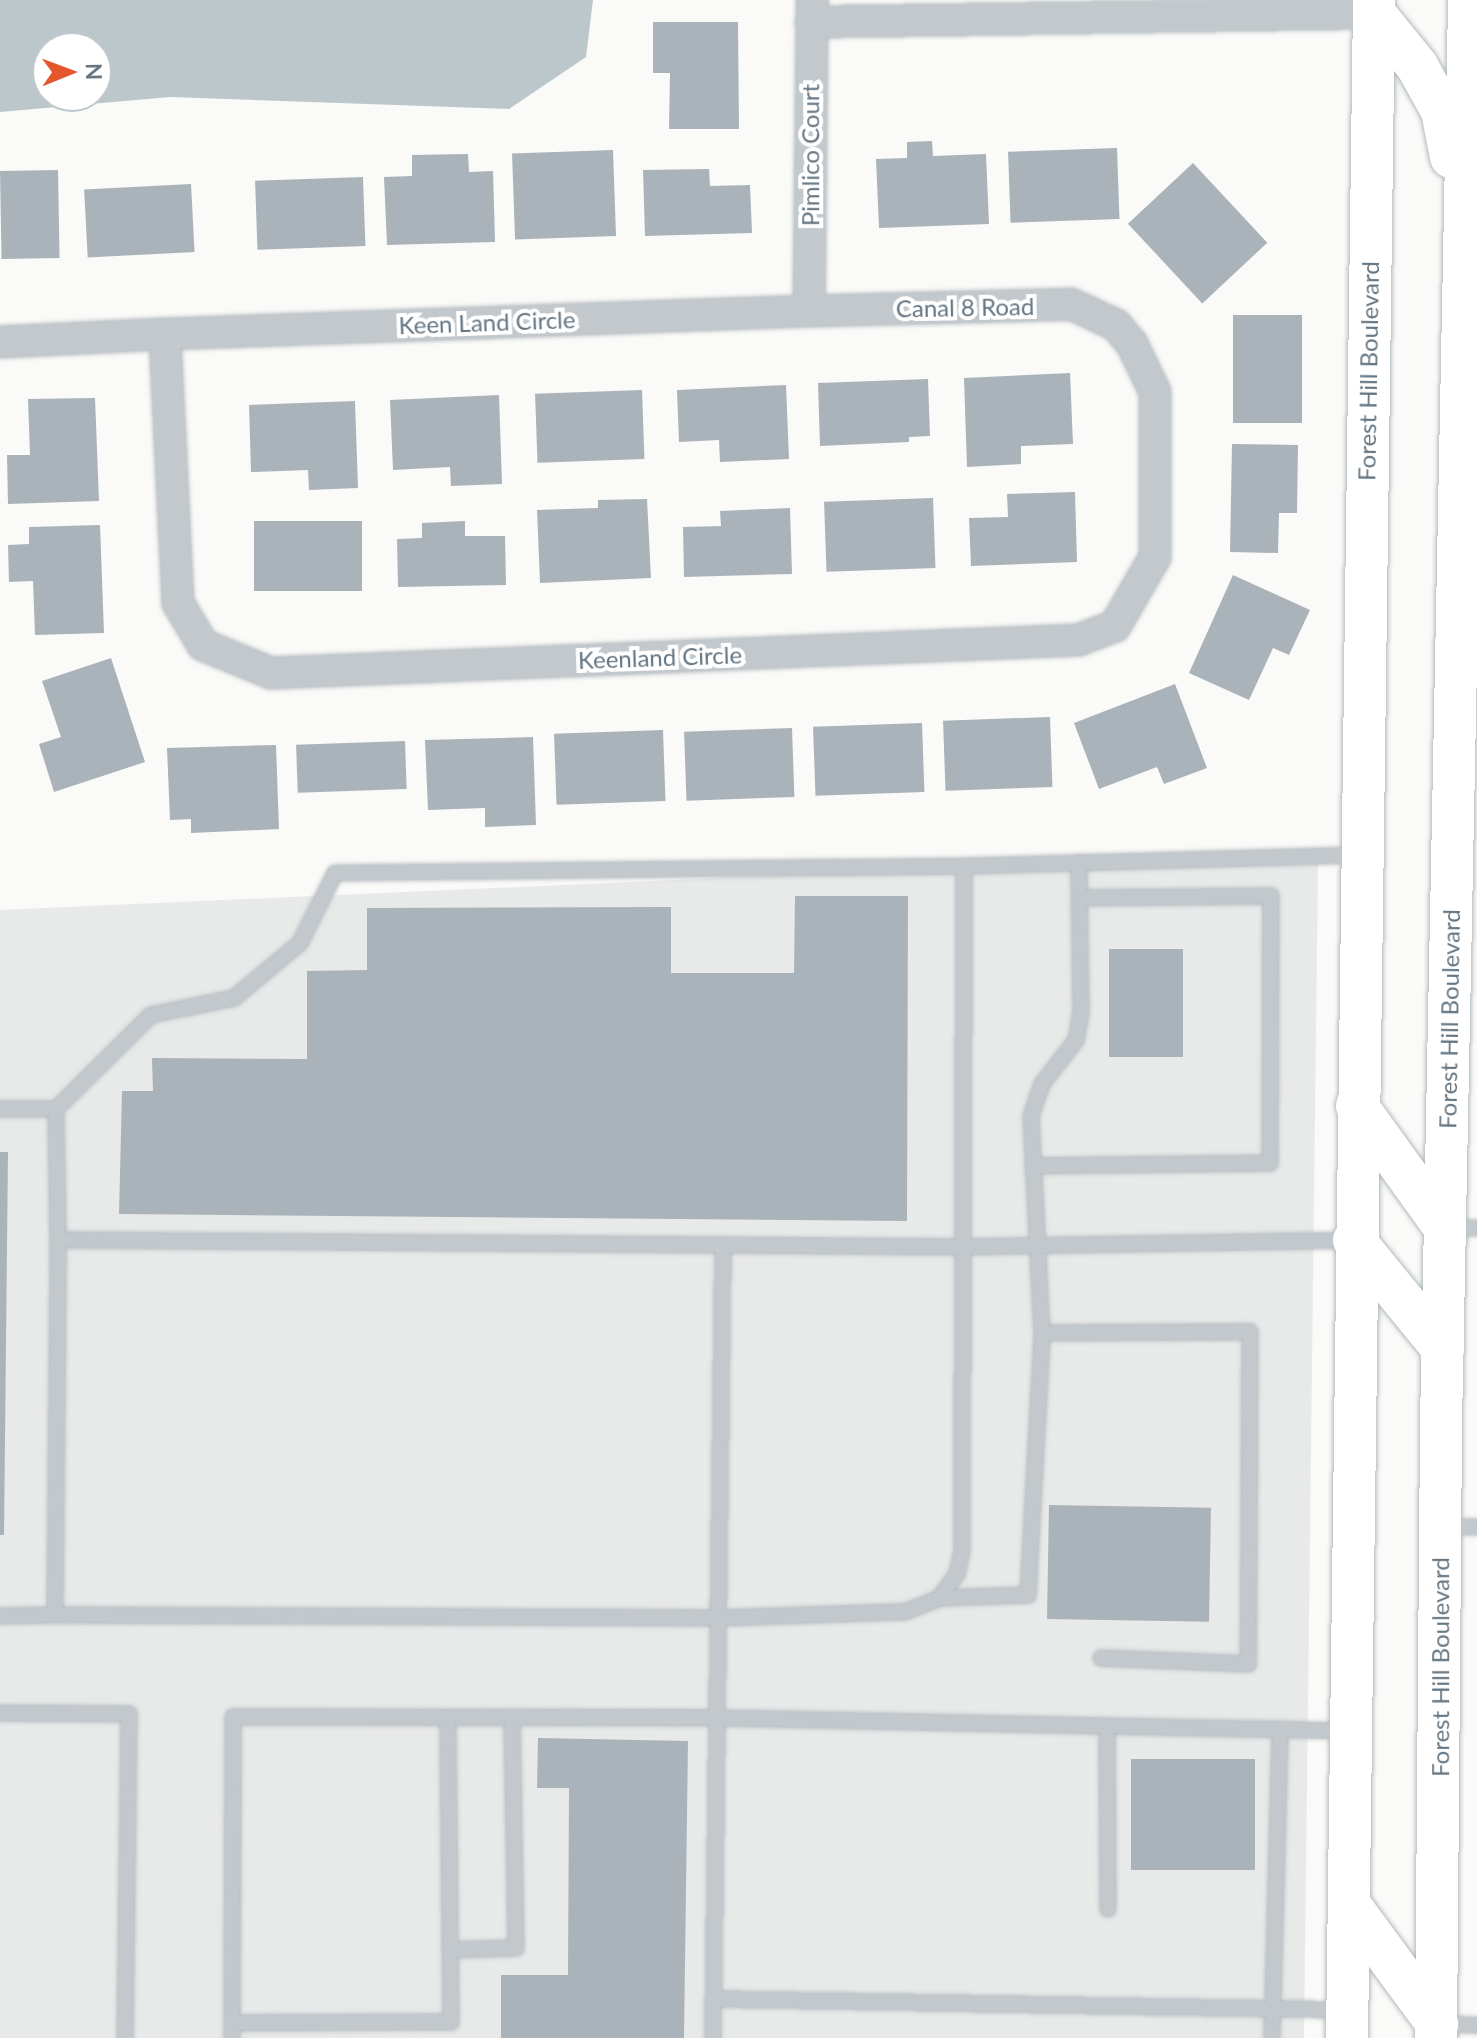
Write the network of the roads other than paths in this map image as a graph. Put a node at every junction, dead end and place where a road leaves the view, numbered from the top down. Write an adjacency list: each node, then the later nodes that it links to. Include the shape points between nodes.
1 (1374, 7): 3 (street); 4 (main road, via 1442,111); 9 (main road, Forest Hill Boulevard)
2 (1467, 9): 4 (main road, Forest Hill Boulevard)
3 (812, 11): 5 (street, Pimlico Court)
4 (1464, 217): 17 (main road, Forest Hill Boulevard)
5 (809, 311): 6 (street, Canal 8 Road, via 1071,304); 7 (street, Keen Land Circle)
6 (1116, 325): 7 (street, Keenland Circle, via 1132,344 1155,392 1155,557 1115,626 1079,640 271,673 203,645 178,603)
7 (165, 334): 8 (street, Keen Land Circle)
8 (0, 342)
9 (1360, 855): 10 (lane); 13 (main road, Forest Hill Boulevard)
10 (1079, 862): 11 (lane); 12 (lane)
11 (964, 866): 15 (lane, via 335,873 300,943 234,998 151,1015); 22 (lane)
12 (1081, 898): 16 (lane, via 1081,1013 1076,1040 1042,1084 1031,1116); 16 (lane, via 1271,896 1270,1163)
13 (1357, 1106): 17 (main road); 19 (main road, Forest Hill Boulevard)
14 (0, 1109): 15 (lane)
15 (56, 1109): 18 (lane)
16 (1033, 1166): 21 (lane)
17 (1461, 1228): 24 (main road, Forest Hill Boulevard)
18 (58, 1240): 20 (lane); 27 (lane)
19 (1354, 1240): 21 (lane); 24 (main road); 37 (main road, Forest Hill Boulevard)
20 (723, 1246): 22 (lane); 29 (lane)
21 (1036, 1246): 22 (lane); 23 (lane)
22 (962, 1247): 26 (lane, via 962,1550 957,1574)
23 (1042, 1333): 26 (lane, via 1028,1595); 30 (lane, via 1250,1332 1248,1664)
24 (1443, 1349): 25 (main road, Forest Hill Boulevard)
25 (1459, 1527): 44 (main road, Forest Hill Boulevard)
26 (939, 1598): 29 (lane, via 905,1612)
27 (55, 1615): 28 (lane); 29 (lane)
28 (0, 1616)
29 (720, 1618): 34 (lane)
30 (1101, 1658)
31 (0, 1713): 46 (lane, via 129,1714)
32 (448, 1718): 33 (lane); 40 (lane); 45 (lane, via 233,1717)
33 (512, 1718): 34 (lane); 40 (lane, via 516,1948)
34 (718, 1718): 35 (lane); 41 (lane)
35 (1107, 1726): 36 (lane); 39 (lane)
36 (1280, 1730): 37 (lane); 42 (lane)
37 (1350, 1731): 38 (main road, Forest Hill Boulevard)
38 (1349, 1904): 43 (main road, Forest Hill Boulevard); 44 (main road)
39 (1108, 1909)
40 (450, 1950): 45 (lane, via 451,2022)
41 (713, 1999): 42 (lane); 47 (lane)
42 (1272, 2008): 43 (lane); 48 (lane)
43 (1347, 2024)
44 (1450, 2029)
45 (232, 2030)
46 (125, 2038)
47 (713, 2038)
48 (1272, 2038)

